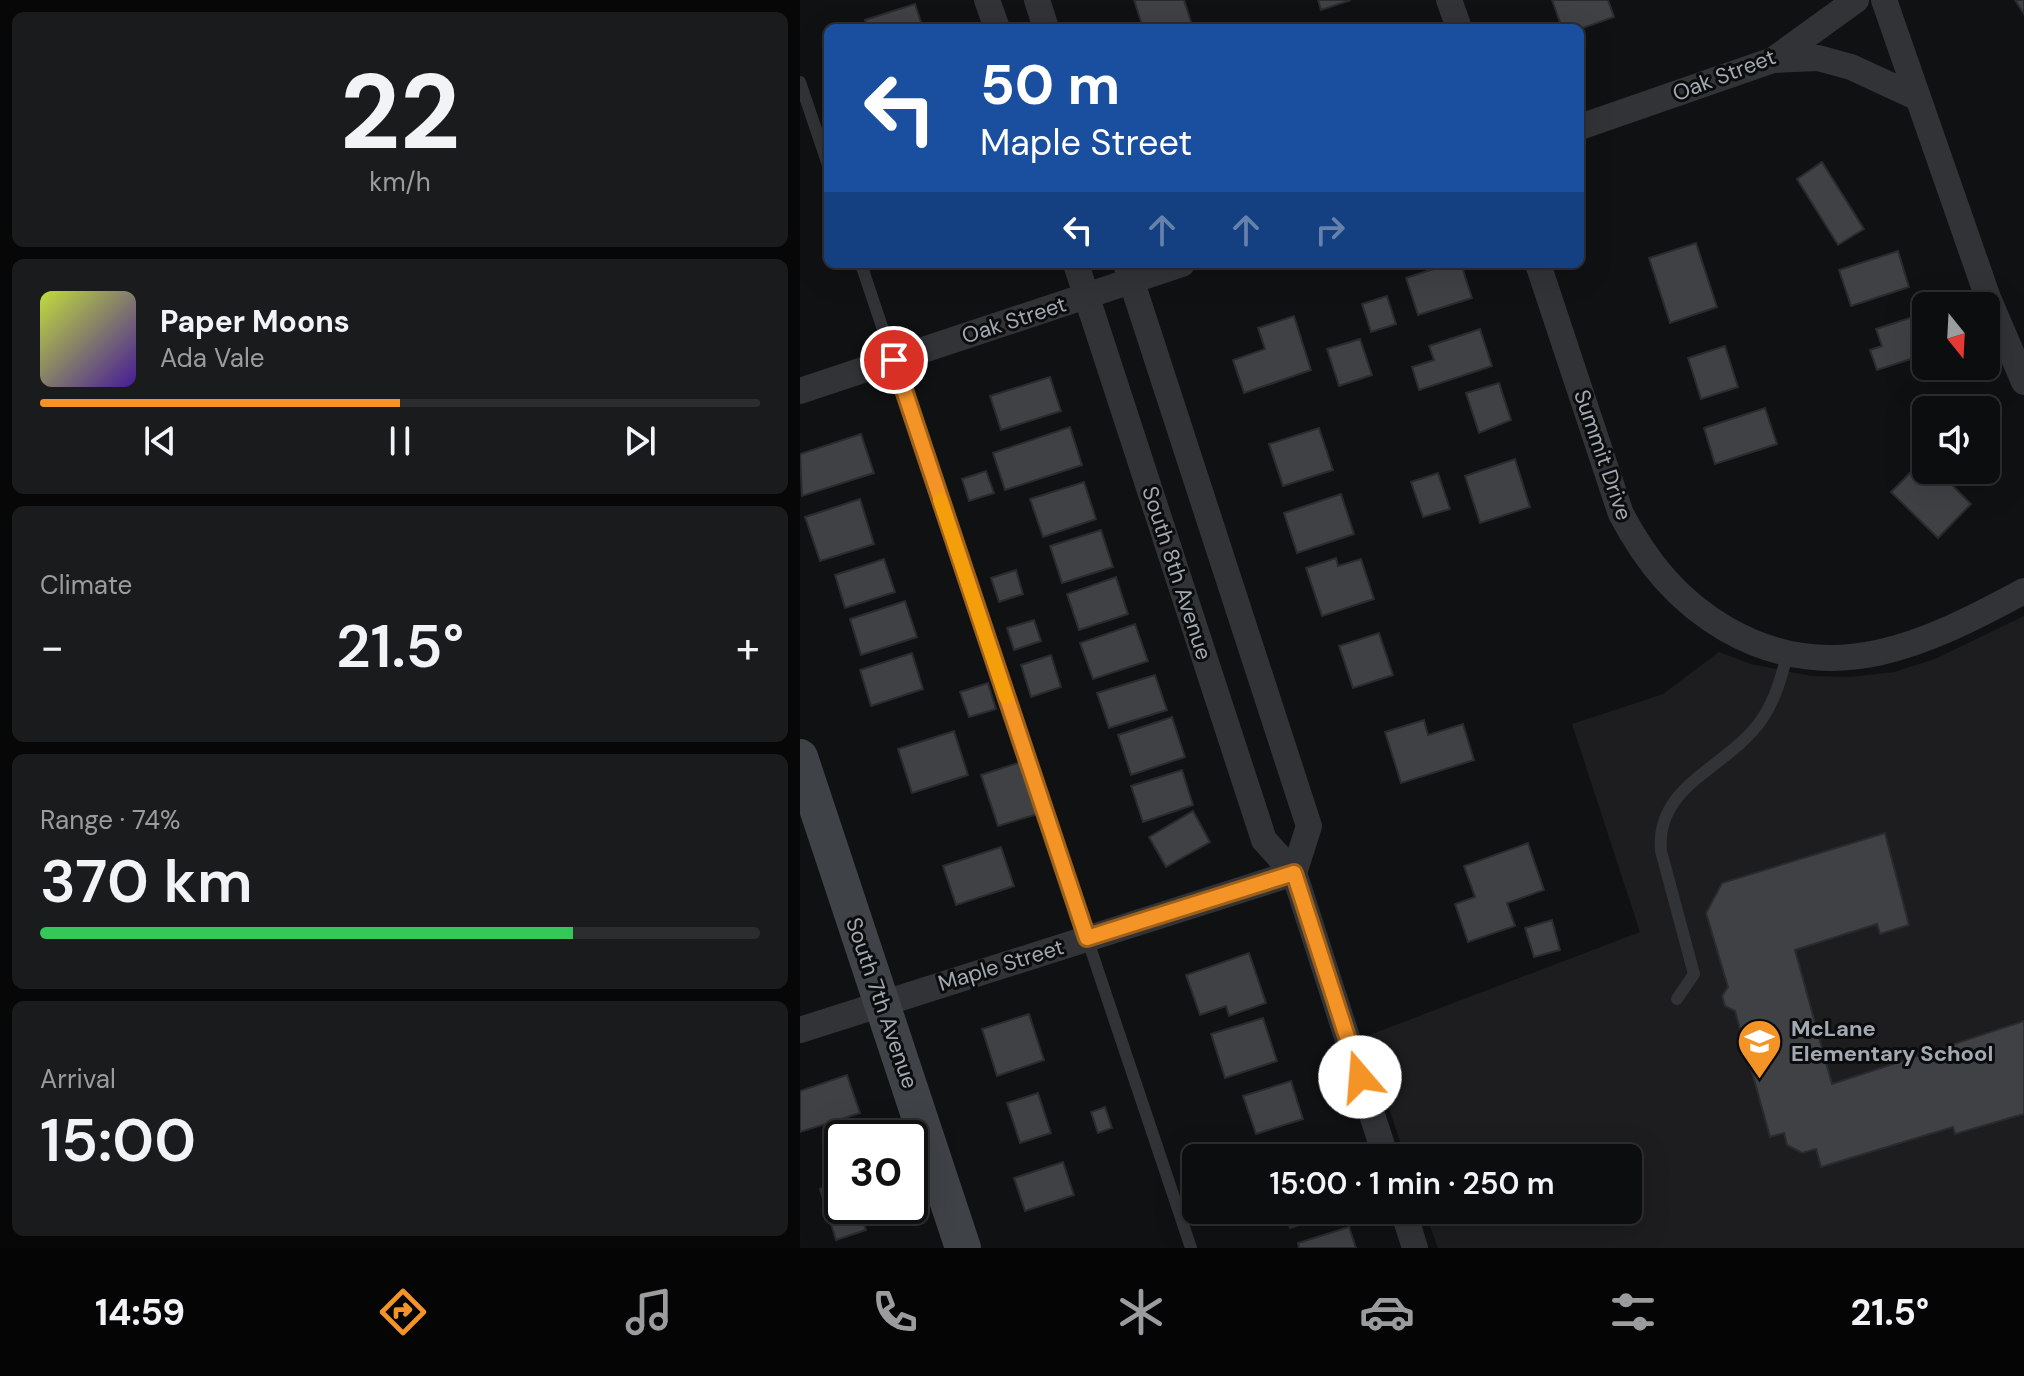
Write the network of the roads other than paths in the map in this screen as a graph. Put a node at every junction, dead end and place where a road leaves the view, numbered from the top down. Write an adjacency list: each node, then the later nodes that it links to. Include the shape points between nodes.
1 (987, 0): 6 (street)
2 (1037, 0): 7 (street)
3 (1449, 0): 8 (street)
4 (1856, 0): 9 (street, Oak Street)
5 (1884, 0): 11 (street)
6 (996, 24)
7 (1045, 24)
8 (1458, 24)
9 (1773, 60): 11 (street, via 1818,58); 12 (street, Oak Street)
10 (800, 82): 13 (lane)
11 (1918, 98): 21 (street, via 1988,298)
12 (1584, 126)
13 (824, 153)
14 (862, 268): 20 (lane)
15 (1077, 268): 19 (street, South 8th Avenue)
16 (1156, 268): 18 (street, Oak Street)
17 (1539, 268): 24 (street, Summit Drive, via 1621,514 1638,547 1694,609 1761,648)
18 (1129, 272): 19 (street, Oak Street); 26 (street, via 1309,826)
19 (1087, 296): 20 (street, Oak Street); 26 (street, South 8th Avenue, via 1264,840)
20 (894, 360): 22 (street, Oak Street); 27 (lane)
21 (2024, 382)
22 (800, 391)
23 (2024, 591): 24 (street, Summit Drive, via 1925,641 1873,656)
24 (1787, 656): 28 (lane, via 1761,720 1667,809 1659,830 1694,974)
25 (800, 757): 29 (street, South 7th Avenue)
26 (1294, 873): 27 (street, Maple Street); 31 (street, South 8th Avenue)
27 (1087, 938): 29 (street, Maple Street); 34 (lane)
28 (1677, 999)
29 (882, 1002): 30 (street, Maple Street); 33 (street, South 7th Avenue)
30 (800, 1030)
31 (1381, 1144)
32 (1407, 1224): 35 (street)
33 (963, 1248)
34 (1191, 1248)
35 (1415, 1248)

